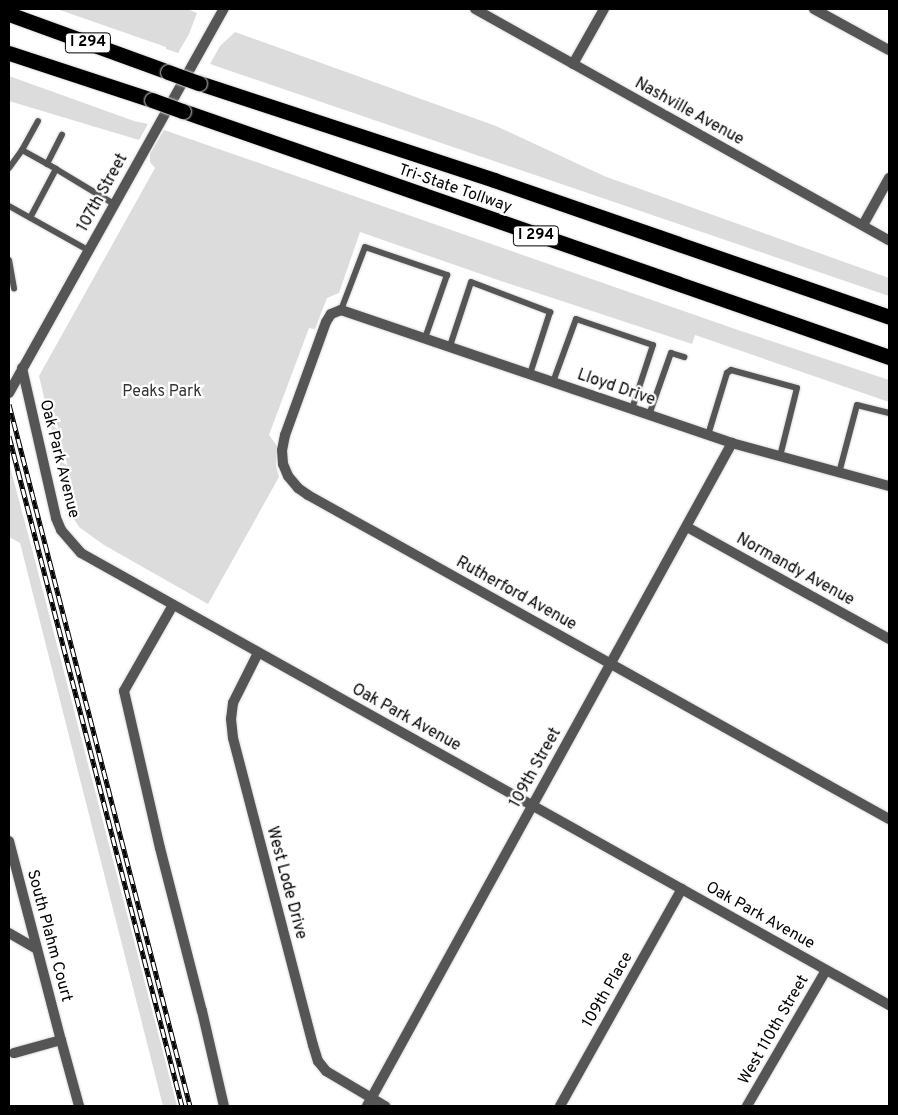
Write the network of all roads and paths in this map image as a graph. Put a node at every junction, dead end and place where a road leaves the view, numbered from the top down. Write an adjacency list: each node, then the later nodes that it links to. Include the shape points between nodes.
1 (224, 9): 16 (street, 107th Street)
2 (475, 9): 8 (street, Nashville Avenue)
3 (604, 9): 8 (street)
4 (814, 9): 6 (street)
5 (9, 14): 25 (highway, Tri-State Tollway / I 294, bridge, via 199,83)
6 (889, 50)
7 (9, 53): 28 (highway, Tri-State Tollway / I 294, bridge)
8 (572, 64): 19 (street, Nashville Avenue)
9 (38, 121): 11 (lane)
10 (62, 135): 12 (lane)
11 (22, 150): 12 (lane); 13 (lane)
12 (47, 164): 14 (lane)
13 (9, 168)
14 (56, 169): 16 (lane); 18 (lane)
15 (889, 178): 19 (street)
16 (114, 204): 21 (street, 107th Street)
17 (9, 206): 18 (lane)
18 (30, 218): 21 (lane)
19 (863, 225): 20 (street, Nashville Avenue)
20 (889, 240)
21 (88, 250): 30 (street, 107th Street)
22 (9, 260): 23 (lane)
23 (14, 288)
24 (338, 311): 26 (street, Lloyd Drive); 26 (lane, via 365,247 447,275); 46 (street, Rutherford Avenue, via 326,322 284,435 282,457 292,482 308,495)
25 (889, 316)
26 (425, 338): 27 (street, Lloyd Drive)
27 (450, 346): 31 (street, Lloyd Drive); 31 (lane, via 471,282 550,312)
28 (889, 357)
29 (684, 358): 36 (lane, via 671,353)
30 (22, 368): 33 (street, 107th Street); 43 (street, Oak Park Avenue, via 61,530 81,553)
31 (530, 374): 32 (street, Lloyd Drive)
32 (553, 382): 34 (street, Lloyd Drive); 34 (lane, via 576,319 636,339 653,345)
33 (9, 393)
34 (632, 409): 36 (street, Lloyd Drive)
35 (889, 413): 40 (lane, via 857,405)
36 (649, 415): 37 (street, Lloyd Drive)
37 (708, 435): 38 (street, Lloyd Drive); 39 (lane, via 731,370 798,388)
38 (732, 443): 39 (street, Lloyd Drive); 42 (street, 109th Street)
39 (780, 456): 40 (street, Lloyd Drive)
40 (840, 473): 41 (street, Lloyd Drive)
41 (889, 486)
42 (686, 526): 44 (street, Normandy Avenue); 46 (street, 109th Street)
43 (173, 605): 45 (street, Oak Park Avenue); 59 (street, via 124,691)
44 (889, 639)
45 (258, 653): 47 (street, Oak Park Avenue); 57 (street, West Lode Drive, via 233,703 233,738 318,1061)
46 (610, 664): 47 (street, 109th Street); 48 (street, Rutherford Avenue)
47 (533, 806): 50 (street, Oak Park Avenue); 57 (street, 109th Street)
48 (889, 819)
49 (9, 841): 52 (street, South Plahm Court)
50 (682, 889): 53 (street, Oak Park Avenue); 61 (street, 109th Place)
51 (9, 932): 52 (street)
52 (37, 949): 55 (street, South Plahm Court)
53 (826, 970): 54 (street, Oak Park Avenue); 62 (street, West 110th Street)
54 (889, 1005)
55 (61, 1040): 56 (street); 58 (street, South Plahm Court)
56 (14, 1053)
57 (369, 1102): 60 (street, West Lode Drive)
58 (79, 1106)
59 (224, 1106)
60 (385, 1106)
61 (560, 1106)
62 (747, 1106)

